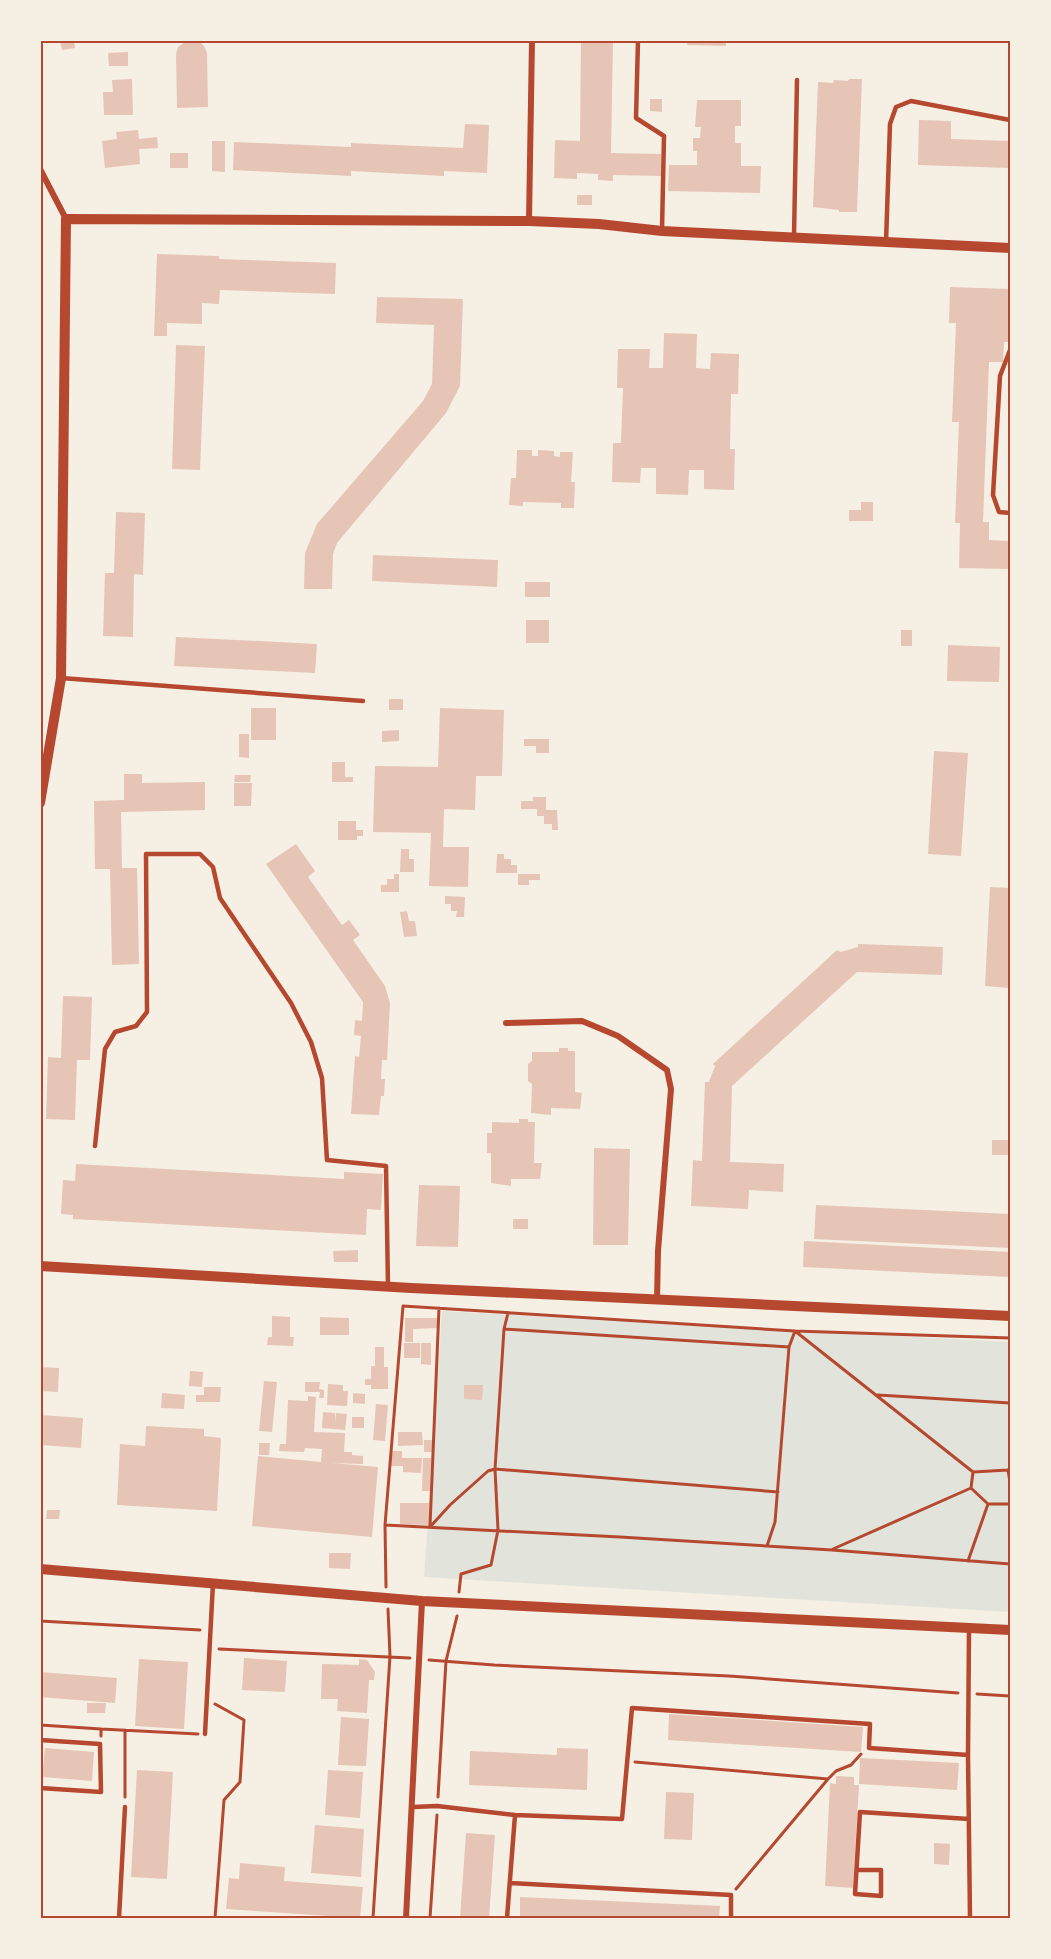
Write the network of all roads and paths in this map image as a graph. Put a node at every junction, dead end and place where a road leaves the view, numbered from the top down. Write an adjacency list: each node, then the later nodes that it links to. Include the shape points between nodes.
1 (532, 40): 7 (street)
2 (638, 40): 8 (lane, via 636,118 664,136)
3 (797, 80): 9 (lane)
4 (1011, 120): 10 (lane, via 911,101 896,107 890,124)
5 (40, 169): 6 (street)
6 (66, 219): 7 (street); 14 (street)
7 (529, 221): 8 (street)
8 (662, 231): 9 (street)
9 (794, 238): 10 (street)
10 (886, 242): 11 (street)
11 (1011, 248)
12 (1011, 350): 13 (lane, via 1000,376 993,495 999,512)
13 (1011, 513)
14 (61, 678): 15 (lane); 16 (street)
15 (363, 701)
16 (43, 772): 17 (street)
17 (40, 803)
18 (506, 1023): 22 (street, via 582,1021 618,1036 667,1070 671,1089)
19 (95, 1146): 21 (lane, via 105,1049 115,1032 136,1026 147,1012 146,854 200,854 213,867 220,898 291,1004 311,1042 322,1078 327,1160 386,1166)
20 (40, 1266): 21 (street)
21 (388, 1287): 22 (street)
22 (657, 1300): 25 (street)
23 (439, 1307): 24 (path); 40 (path, via 403,1306); 41 (path)
24 (508, 1313): 26 (path); 27 (path)
25 (1011, 1316)
26 (504, 1329): 29 (path); 32 (path)
27 (795, 1331): 28 (path); 29 (path); 30 (path)
28 (1011, 1338)
29 (789, 1347): 37 (path)
30 (876, 1395): 31 (path); 34 (path)
31 (1011, 1404)
32 (495, 1469): 37 (path); 41 (path, via 450,1505); 42 (path)
33 (1010, 1469): 34 (path); 35 (path)
34 (973, 1472): 36 (path)
35 (1011, 1482)
36 (971, 1488): 38 (path); 44 (path)
37 (778, 1492): 43 (path, via 775,1522)
38 (988, 1504): 39 (path); 45 (path)
39 (1011, 1504)
40 (385, 1525): 41 (path); 49 (path)
41 (430, 1528): 42 (path)
42 (498, 1530): 43 (path)
43 (767, 1546): 44 (path)
44 (832, 1550): 45 (path)
45 (968, 1560): 46 (path)
46 (1011, 1564)
47 (40, 1569): 48 (street)
48 (213, 1583): 49 (street); 53 (lane)
49 (387, 1598): 50 (street); 55 (path)
50 (422, 1601): 52 (street); 56 (street)
51 (40, 1621): 53 (path)
52 (969, 1627): 54 (street); 58 (lane)
53 (210, 1630): 55 (path, via 220,1649); 60 (lane)
54 (1011, 1630)
55 (390, 1656): 56 (path); 82 (path)
56 (420, 1659): 57 (path); 74 (street)
57 (446, 1661): 58 (path); 72 (path)
58 (968, 1693): 59 (path); 68 (lane)
59 (1011, 1696)
60 (207, 1700): 64 (lane); 81 (path, via 244,1720 240,1782 224,1800)
61 (40, 1725): 62 (path)
62 (101, 1729): 63 (path); 66 (path)
63 (125, 1730): 64 (path); 73 (path)
64 (205, 1734)
65 (40, 1740): 66 (lane)
66 (100, 1744): 71 (lane, via 101,1792)
67 (869, 1748): 68 (lane); 69 (lane, via 870,1724 632,1708); 70 (path)
68 (968, 1755): 76 (lane)
69 (627, 1761): 70 (path); 75 (lane, via 622,1819)
70 (828, 1779): 79 (path)
71 (40, 1788)
72 (437, 1806): 74 (lane); 75 (lane); 84 (path)
73 (125, 1807): 80 (lane)
74 (413, 1807): 83 (street)
75 (515, 1815): 78 (lane)
76 (969, 1819): 77 (lane, via 860,1812); 87 (lane)
77 (856, 1870): 77 (lane, via 855,1894 881,1896 881,1870)
78 (510, 1883): 79 (lane); 85 (lane)
79 (731, 1895): 86 (lane)
80 (119, 1918)
81 (215, 1918)
82 (373, 1918)
83 (406, 1918)
84 (430, 1918)
85 (507, 1918)
86 (731, 1918)
87 (970, 1918)

